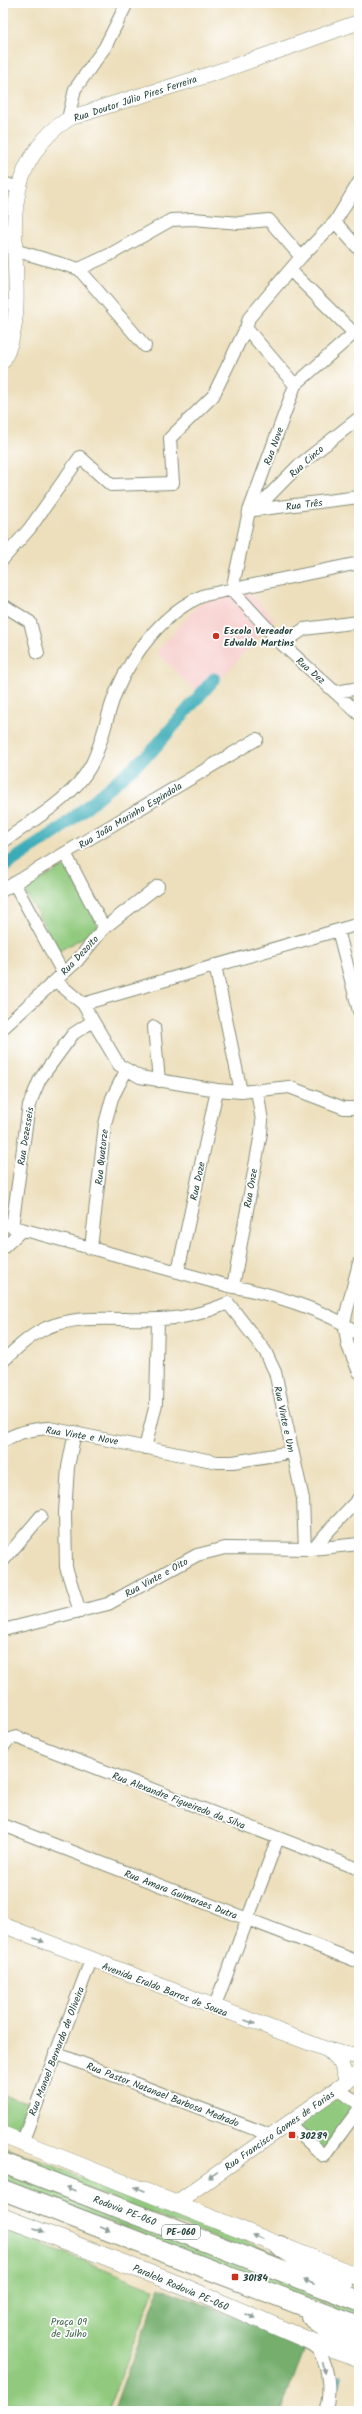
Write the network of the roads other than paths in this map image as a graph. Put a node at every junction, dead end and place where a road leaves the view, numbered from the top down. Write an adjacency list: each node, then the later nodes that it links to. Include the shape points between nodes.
1 (127, 3): 3 (street, via 105,47 75,89)
2 (359, 22): 3 (street, Rua Doutor Júlio Pires Ferreira)
3 (68, 120): 6 (street, Rua Doutor Júlio Pires Ferreira, via 52,131 38,148 26,168)
4 (359, 182): 7 (street)
5 (3, 183): 6 (street)
6 (19, 188): 9 (street, Rua Doutor Júlio Pires Ferreira)
7 (335, 222): 8 (street); 10 (street)
8 (359, 249)
9 (14, 250): 11 (street); 16 (street, Rua Doutor Júlio Pires Ferreira, via 14,326)
10 (301, 257): 11 (street, via 269,220 238,223 171,220); 12 (street)
11 (79, 269): 15 (street)
12 (290, 270): 13 (street, via 249,318); 14 (street)
13 (246, 328): 17 (street); 21 (street, via 213,396 170,438 173,483 111,485 80,457 30,528)
14 (357, 331): 17 (street, Rua Nove)
15 (145, 346)
16 (3, 361)
17 (295, 385): 20 (street, Rua Nove)
18 (359, 418): 20 (street, Rua Cinco, via 298,466)
19 (359, 497): 20 (street, Rua Três)
20 (253, 510): 23 (street, Rua Nove)
21 (3, 559)
22 (359, 563): 23 (street)
23 (232, 590): 26 (street, Rua Dez); 32 (street, via 192,600 176,611 145,644 131,663 116,692 99,748 81,781 67,795)
24 (3, 605): 27 (street, via 30,622)
25 (359, 622): 26 (street, via 304,629)
26 (282, 644): 29 (street, Rua Dez)
27 (38, 653)
28 (359, 688): 29 (street)
29 (336, 692): 30 (street, Rua Dez)
30 (359, 714)
31 (256, 739): 33 (street, Rua João Marinho Espindola)
32 (3, 842)
33 (65, 853): 34 (street, Rua João Marinho Espindola); 38 (street)
34 (14, 883): 36 (street, Rua João Marinho Espindola); 41 (street)
35 (158, 886): 38 (street, Rua Dezoito)
36 (3, 890)
37 (359, 924): 39 (street)
38 (104, 928): 41 (street, Rua Dezoito)
39 (338, 930): 40 (street); 43 (street)
40 (215, 965): 42 (street); 51 (street)
41 (59, 977): 42 (street); 46 (street, Rua Dezoito)
42 (83, 1004): 44 (street)
43 (359, 1011)
44 (93, 1021): 47 (street, via 119,1065); 53 (street, Rua Dezesseis, via 73,1034 40,1079 29,1105)
45 (154, 1027): 48 (street)
46 (3, 1028)
47 (126, 1070): 48 (street, via 140,1077); 55 (street, Rua Quatorze, via 112,1098 105,1124)
48 (159, 1081): 49 (street)
49 (217, 1090): 51 (street); 57 (street, Rua Doze)
50 (257, 1090): 51 (street); 52 (street, via 289,1087 344,1108); 58 (street, Rua Onze, via 262,1127)
51 (241, 1092)
52 (359, 1108)
53 (12, 1227): 54 (street); 55 (street)
54 (3, 1248)
55 (91, 1248): 57 (street)
56 (359, 1263): 61 (street)
57 (178, 1271): 58 (street)
58 (231, 1287): 59 (street, Rua Onze); 61 (street, via 286,1300)
59 (228, 1303): 60 (street, via 192,1316); 68 (street, Rua Vinte e Um, via 265,1351 275,1372)
60 (158, 1319): 63 (street, via 75,1320 46,1328 22,1342); 67 (street, via 156,1404)
61 (344, 1322): 62 (street); 64 (street, via 348,1346)
62 (359, 1334)
63 (3, 1362)
64 (359, 1372)
65 (75, 1432): 66 (street, Rua Vinte e Nove, via 34,1428 12,1435); 67 (street, Rua Vinte e Nove); 74 (street, via 68,1467 65,1513 66,1567)
66 (3, 1441)
67 (145, 1448): 68 (street, Rua Vinte e Nove, via 217,1462 233,1462)
68 (292, 1452): 72 (street, Rua Vinte e Um, via 303,1499)
69 (359, 1498): 72 (street)
70 (41, 1516): 73 (street)
71 (359, 1544): 72 (street, Rua Vinte e Oito)
72 (309, 1549): 74 (street, Rua Vinte e Oito, via 211,1550 197,1555 108,1604)
73 (3, 1561)
74 (80, 1612): 75 (street, Rua Vinte e Oito)
75 (3, 1630)
76 (3, 1747): 78 (street, Rua Alexandre Figueiredo da Silva, via 8,1740 16,1737)
77 (3, 1825): 80 (street, Rua Amara Guimaraes Dutra)
78 (278, 1838): 79 (street, Rua Alexandre Figueiredo da Silva); 80 (street)
79 (359, 1869)
80 (247, 1920): 83 (street, Rua Amara Guimaraes Dutra); 84 (street)
81 (4, 1929): 82 (street, Avenida Eraldo Barros de Souza, one-way to 82)
82 (91, 1960): 84 (street, Avenida Eraldo Barros de Souza); 86 (street, Rua Manoel Bernardo de Oliveira)
83 (359, 1962)
84 (214, 2008): 85 (street, Avenida Eraldo Barros de Souza, one-way to 85)
85 (328, 2050): 87 (street, Avenida Eraldo Barros de Souza); 89 (street, Avenida Eraldo Barros de Souza, via 341,2063)
86 (55, 2053): 94 (street, Rua Pastor Natanael Barbosa Medrado); 95 (street, Rua Manoel Bernardo de Oliveira)
87 (359, 2057)
88 (359, 2073): 89 (street, Rua Francisco Gomes de Farias)
89 (343, 2085): 90 (street); 92 (street, Rua Francisco Gomes de Farias)
90 (359, 2104)
91 (359, 2109): 92 (street, via 324,2156)
92 (288, 2123): 94 (street, Rua Francisco Gomes de Farias)
93 (3, 2135): 95 (main road, PE-060)
94 (270, 2135): 98 (street, Rua Francisco Gomes de Farias, one-way to 98)
95 (22, 2142): 98 (main road, PE-060, one-way to 95)
96 (3, 2163): 103 (highway, Rodovia PE-060 / PE-060, one-way to 96)
97 (3, 2190): 104 (highway, PE-060, one-way to 104)
98 (176, 2203): 100 (main road, PE-060, one-way to 98)
99 (3, 2217): 106 (main road, Paralela Rodovia PE-060, one-way to 106, via 168,2281)
100 (280, 2246): 101 (main road, PE-060); 102 (highway)
101 (359, 2277)
102 (359, 2296)
103 (359, 2301)
104 (291, 2302): 105 (highway, PE-060); 107 (highway)
105 (359, 2327)
106 (302, 2338): 108 (main road, Paralela Rodovia PE-060); 109 (street, one-way to 109, via 320,2352 325,2368 328,2403)
107 (359, 2352)
108 (359, 2358)
109 (325, 2411)

